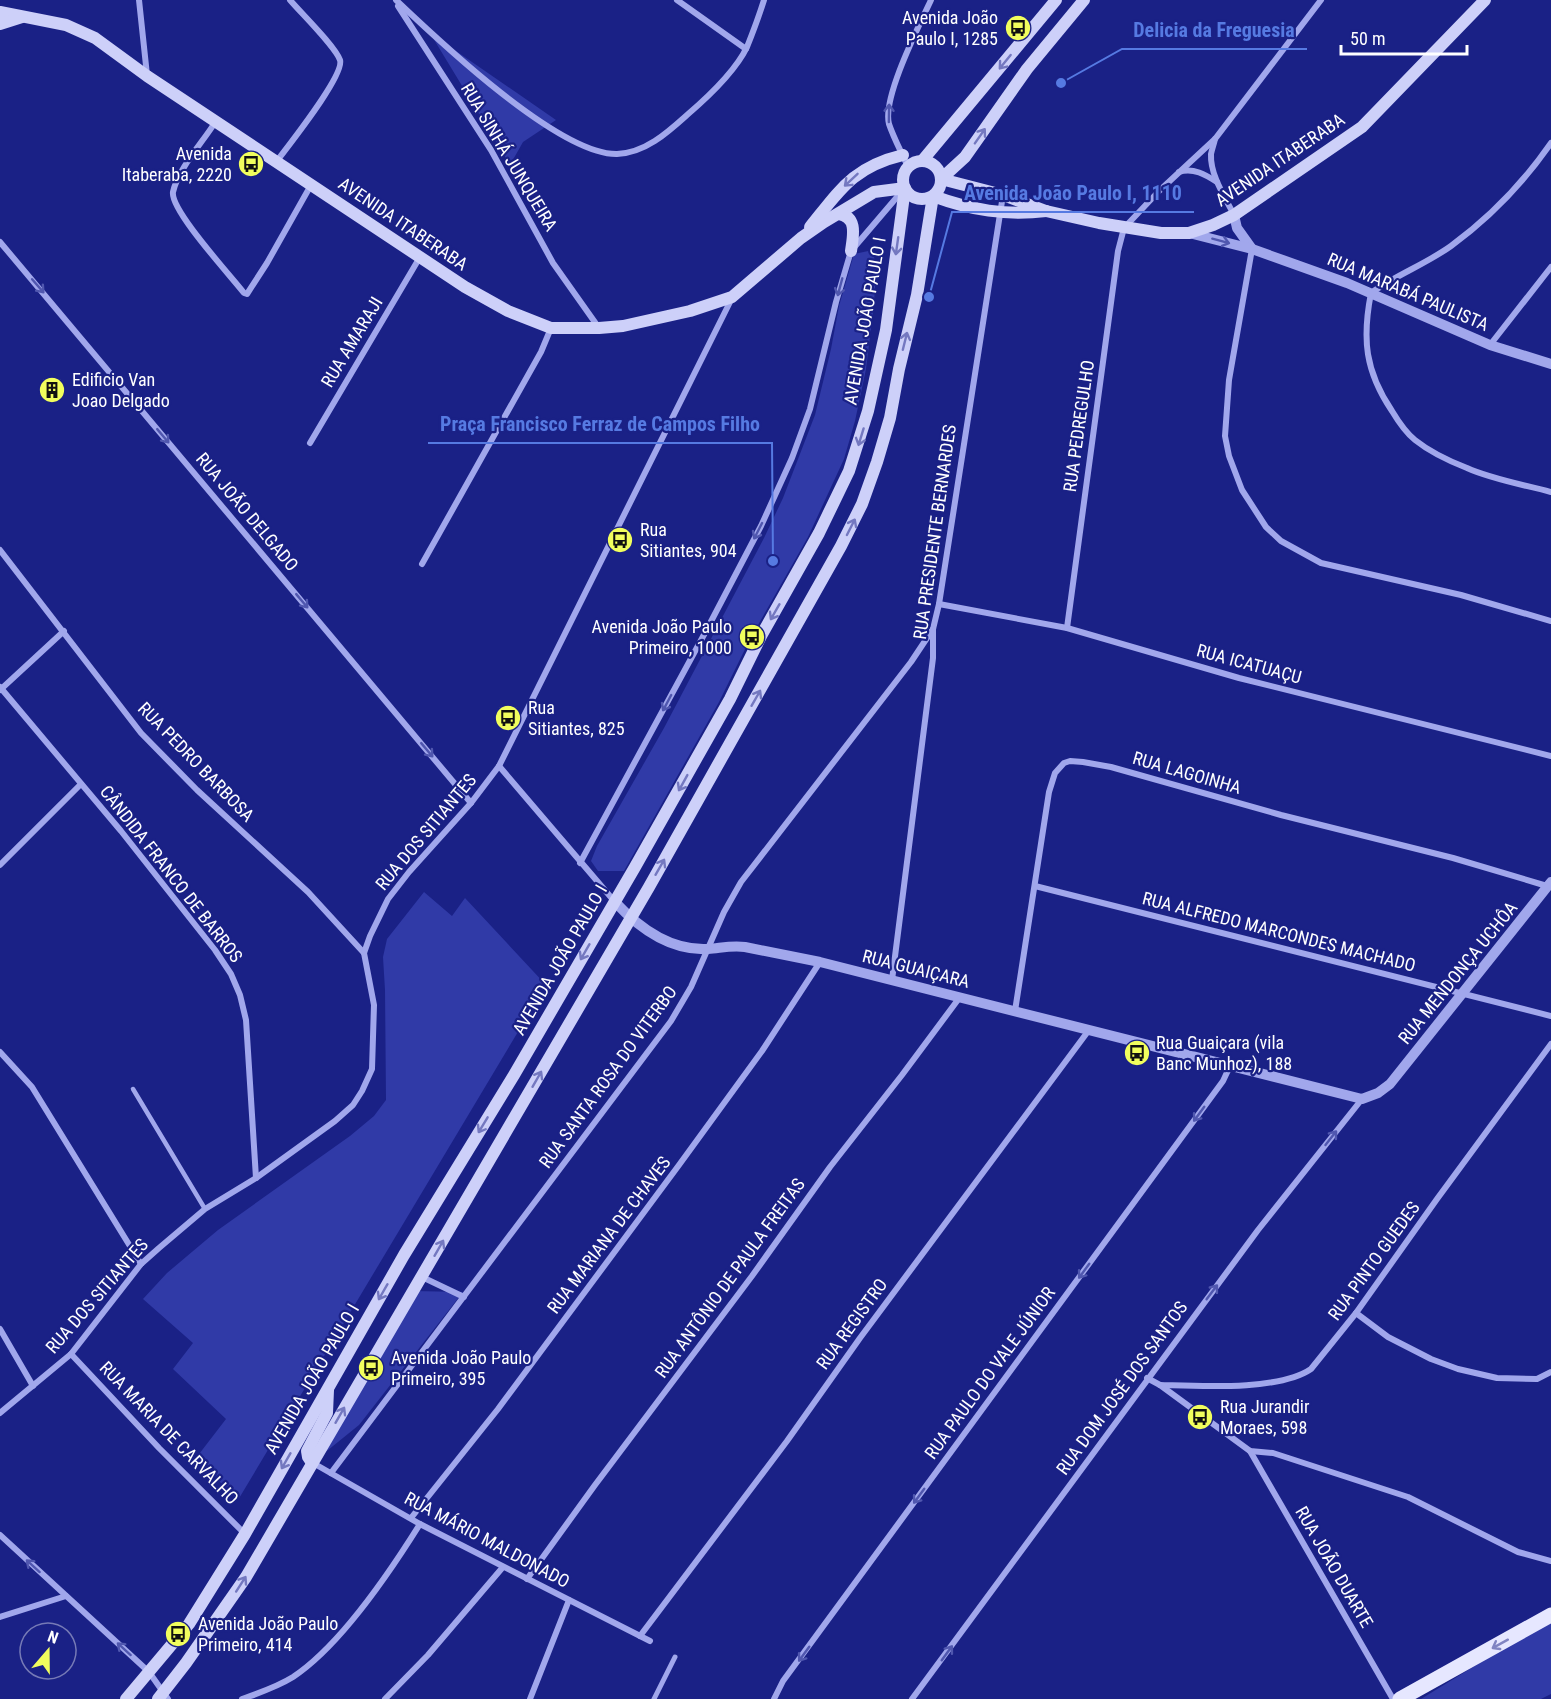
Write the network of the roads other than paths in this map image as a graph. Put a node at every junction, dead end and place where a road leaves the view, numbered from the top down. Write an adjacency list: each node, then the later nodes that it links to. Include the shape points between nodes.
1 (140, 0): 15 (street)
2 (290, 0): 20 (street, via 322,36 340,66 330,88)
3 (395, 0): 14 (street, via 441,44 534,116 574,141 616,154 642,148 674,126 722,82); 45 (street, RUA SINHÁ JUNQUEIRA, via 491,150 553,262)
4 (677, 0): 14 (street)
5 (764, 0): 14 (street)
6 (931, 0): 19 (street, one-way to 6, via 889,124 889,104)
7 (1056, 0): 21 (main road, one-way to 21)
8 (1084, 0): 24 (main road, one-way to 8, via 965,157 1027,69)
9 (1320, 0): 17 (street)
10 (1485, 0): 33 (main road, AVENIDA ITABERABA, via 1362,127)
11 (0, 12): 12 (main road, AVENIDA ITABERABA)
12 (26, 16): 13 (main road); 15 (main road, AVENIDA ITABERABA, via 76,28)
13 (0, 24)
14 (746, 49)
15 (147, 76): 16 (main road, AVENIDA ITABERABA)
16 (217, 121): 20 (main road, AVENIDA ITABERABA); 26 (street, via 183,170 173,198 244,293 248,293 262,272)
17 (1215, 138): 23 (street); 25 (street, via 1211,154)
18 (1551, 143): 42 (street, via 1502,202 1451,246)
19 (903, 155): 22 (street); 36 (main road, AVENIDA ITABERABA, one-way to 36, via 862,170)
20 (277, 161): 26 (main road, AVENIDA ITABERABA)
21 (922, 161): 22 (main road); 24 (main road, via 936,167)
22 (908, 167): 27 (main road)
23 (1179, 172): 25 (street, via 1198,172); 34 (street)
24 (941, 179): 28 (main road, AVENIDA ITABERABA); 29 (main road)
25 (1218, 182): 33 (street)
26 (312, 184): 40 (main road, AVENIDA ITABERABA)
27 (905, 188): 29 (main road, via 915,198); 32 (main road, AVENIDA ITABERABA, via 874,192); 39 (street); 66 (main road, AVENIDA JOÃO PAULO I, one-way to 66, via 886,330 868,411 849,471 730,699)
28 (1003, 195): 30 (main road, AVENIDA ITABERABA); 31 (street, RUA PRESIDENTE BERNARDES)
29 (933, 196): 31 (main road, AVENIDA ITABERABA, via 959,206); 67 (main road, one-way to 29, via 862,504 890,418 917,295)
30 (1046, 211): 31 (main road, AVENIDA ITABERABA); 34 (main road, AVENIDA ITABERABA)
31 (1000, 213): 52 (street, RUA PRESIDENTE BERNARDES)
32 (839, 214): 36 (main road, AVENIDA ITABERABA); 39 (main road, via 852,221)
33 (1234, 215): 35 (main road, AVENIDA ITABERABA); 38 (street, via 1237,228)
34 (1124, 228): 35 (main road, AVENIDA ITABERABA); 54 (street, RUA PEDREGULHO)
35 (1190, 233): 38 (street, RUA MARABÁ PAULISTA, one-way to 38)
36 (801, 237): 43 (main road, AVENIDA ITABERABA)
37 (0, 242): 61 (street, RUA JOÃO DELGADO, one-way to 61)
38 (1252, 249): 42 (street, RUA MARABÁ PAULISTA); 53 (street, via 1229,380 1225,435 1242,490 1266,527 1281,541 1321,562)
39 (851, 251): 62 (street, one-way to 62, via 810,410 792,458 711,622)
40 (420, 256): 44 (main road, AVENIDA ITABERABA, via 486,300); 48 (street, RUA AMARAJI)
41 (1551, 267): 46 (street)
42 (1371, 293): 46 (street, RUA MARABÁ PAULISTA); 49 (street, via 1365,344 1370,369 1385,401 1413,439 1469,470)
43 (732, 297): 45 (main road, AVENIDA ITABERABA, via 690,311); 59 (street, RUA DOS SITIANTES)
44 (551, 328): 45 (main road, AVENIDA ITABERABA); 51 (street)
45 (599, 328)
46 (1490, 345): 47 (street, RUA MARABÁ PAULISTA)
47 (1551, 364)
48 (310, 443)
49 (1551, 492)
50 (0, 550): 56 (street, RUA PEDRO BARBOSA)
51 (422, 564)
52 (939, 604): 54 (street, RUA ICATUAÇU); 55 (street, RUA PRESIDENTE BERNARDES)
53 (1551, 621)
54 (1067, 628): 58 (street, RUA ICATUAÇU, via 1239,678)
55 (933, 629): 68 (street, RUA SANTA ROSA DO VITERBO, via 741,882); 71 (street, RUA PRESIDENTE BERNARDES, via 933,658)
56 (64, 631): 57 (street); 69 (street, RUA PEDRO BARBOSA, via 141,733 308,892)
57 (0, 689): 60 (street, CÂNDIDA FRANCO DE BARROS)
58 (1551, 756)
59 (499, 766): 61 (street, RUA DOS SITIANTES); 62 (street, RUA GUAIÇARA)
60 (81, 784): 63 (street); 82 (street, CÂNDIDA FRANCO DE BARROS, via 215,950 240,994 246,1020)
61 (471, 803): 69 (street, RUA DOS SITIANTES, via 388,899)
62 (580, 862): 66 (street, RUA GUAIÇARA)
63 (0, 865)
64 (1550, 884): 65 (street, RUA LAGOINHA, via 1111,767 1070,761 1060,767 1051,781); 72 (street, RUA MENDONÇA UCHÔA)
65 (1035, 886): 72 (street, RUA ALFREDO MARCONDES MACHADO); 74 (street, RUA LAGOINHA)
66 (615, 902): 67 (street, RUA GUAIÇARA); 94 (main road, AVENIDA JOÃO PAULO I, one-way to 94)
67 (631, 918): 68 (street, RUA GUAIÇARA, via 668,942); 85 (main road, one-way to 67)
68 (706, 949): 70 (street, RUA GUAIÇARA, via 745,946); 86 (street, RUA SANTA ROSA DO VITERBO, via 691,987 671,1021)
69 (364, 953): 82 (street, RUA DOS SITIANTES, via 375,1023 372,1069 366,1084 335,1121)
70 (820, 962): 71 (street, RUA GUAIÇARA); 99 (street, RUA MARIANA DE CHAVES, via 762,1051 672,1175 498,1409)
71 (892, 981): 73 (street, RUA GUAIÇARA)
72 (1462, 993): 75 (street, RUA ALFREDO MARCONDES MACHADO); 81 (street, RUA MENDONÇA UCHÔA, via 1390,1084)
73 (960, 996): 74 (street, RUA GUAIÇARA); 105 (street, RUA ANTÔNIO DE PAULA FREITAS)
74 (1015, 1011): 76 (street, RUA GUAIÇARA)
75 (1551, 1016)
76 (1089, 1030): 79 (street, RUA GUAIÇARA); 110 (street, RUA REGISTRO)
77 (1551, 1044): 87 (street, RUA PINTO GUEDES)
78 (0, 1052): 84 (street, via 32,1087)
79 (1230, 1065): 81 (street, RUA GUAIÇARA); 120 (street, RUA PAULO DO VALE JÚNIOR, one-way to 120, via 1223,1081 783,1681)
80 (133, 1089): 83 (lane)
81 (1362, 1098): 91 (street, RUA DOM JOSÉ DOS SANTOS, one-way to 81)
82 (256, 1178): 83 (street, RUA DOS SITIANTES)
83 (205, 1209): 84 (street, RUA DOS SITIANTES)
84 (141, 1264): 89 (street, RUA DOS SITIANTES)
85 (422, 1277): 86 (street); 97 (main road, one-way to 85)
86 (464, 1297): 98 (street, RUA SANTA ROSA DO VITERBO)
87 (1356, 1313): 90 (street, via 1388,1337 1458,1369 1497,1378 1537,1379); 92 (street, RUA PINTO GUEDES, via 1302,1375 1230,1386)
88 (0, 1329): 93 (street)
89 (71, 1354): 93 (street, RUA DOS SITIANTES); 101 (street, RUA MARIA DE CARVALHO)
90 (1551, 1372)
91 (1147, 1378): 92 (street); 121 (street, RUA DOM JOSÉ DOS SANTOS, one-way to 91)
92 (1160, 1385): 96 (street)
93 (33, 1386): 95 (street, RUA DOS SITIANTES)
94 (328, 1388): 97 (main road, via 327,1413 307,1451); 101 (main road, AVENIDA JOÃO PAULO I, one-way to 101)
95 (0, 1413)
96 (1250, 1451): 103 (street, via 1274,1453 1408,1497 1518,1552); 122 (street, RUA JOÃO DUARTE)
97 (312, 1463): 98 (street, RUA MÁRIO MALDONADO); 114 (main road, one-way to 97, via 246,1577)
98 (331, 1473): 99 (street, RUA MÁRIO MALDONADO)
99 (411, 1518): 100 (street, RUA MÁRIO MALDONADO)
100 (420, 1524): 104 (street, RUA MÁRIO MALDONADO); 116 (street, via 322,1654 293,1677)
101 (245, 1534): 113 (main road, AVENIDA JOÃO PAULO I, via 189,1624)
102 (0, 1535): 106 (street, one-way to 102)
103 (1551, 1561)
104 (503, 1567): 105 (street, RUA MÁRIO MALDONADO); 117 (street)
105 (526, 1580): 107 (street, RUA MÁRIO MALDONADO)
106 (66, 1596): 109 (street); 113 (street, one-way to 106)
107 (569, 1600): 110 (street, RUA MÁRIO MALDONADO); 118 (street)
108 (1551, 1615): 123 (main road, one-way to 123)
109 (0, 1617)
110 (640, 1636): 111 (street, RUA MÁRIO MALDONADO)
111 (650, 1641)
112 (675, 1657): 119 (street)
113 (149, 1672): 114 (street); 115 (main road, AVENIDA JOÃO PAULO I)
114 (163, 1697)
115 (126, 1699)
116 (242, 1699)
117 (385, 1699)
118 (531, 1699)
119 (654, 1699)
120 (774, 1699)
121 (912, 1699)
122 (1393, 1699)
123 (1400, 1699)

